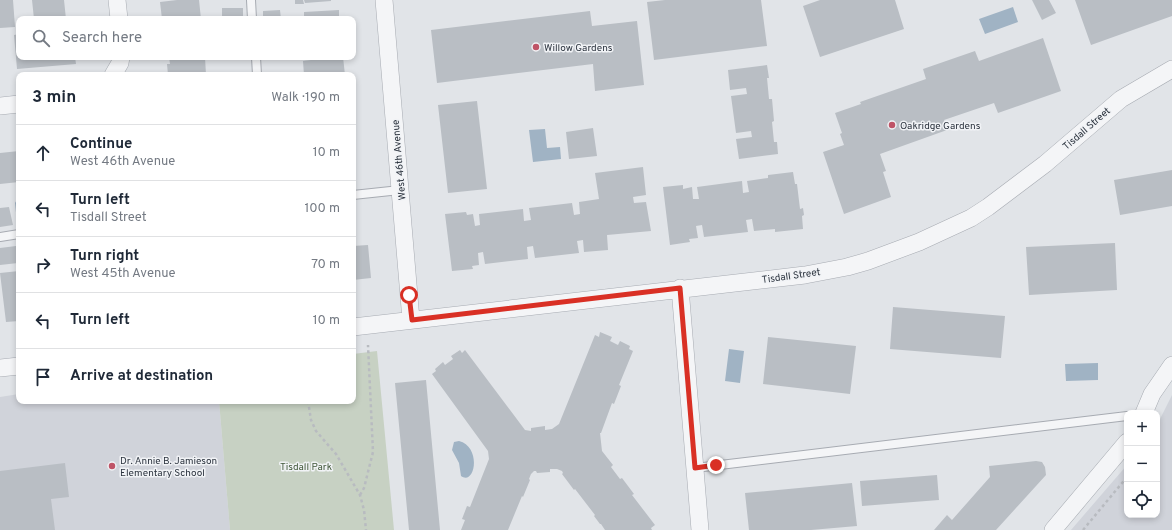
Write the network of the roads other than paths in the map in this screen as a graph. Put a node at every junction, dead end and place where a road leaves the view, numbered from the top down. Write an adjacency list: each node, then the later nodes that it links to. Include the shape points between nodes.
1 (118, 0): 4 (street)
2 (251, 0): 5 (lane)
3 (384, 0): 13 (street, West 46th Avenue)
4 (119, 16)
5 (252, 16)
6 (120, 60): 9 (street)
7 (256, 60): 10 (lane)
8 (1172, 69): 17 (street, Tisdall Street, via 1121,98 1045,164 988,207 971,218 920,242 846,267)
9 (115, 72)
10 (257, 72)
11 (16, 104): 12 (street)
12 (0, 106)
13 (400, 190): 14 (lane); 18 (street, West 46th Avenue)
14 (356, 195)
15 (16, 234): 16 (lane)
16 (0, 237)
17 (680, 288): 18 (street, Tisdall Street); 26 (street)
18 (412, 320): 19 (street, Tisdall Street)
19 (356, 327)
20 (1172, 365): 23 (street, via 1152,394)
21 (16, 366): 22 (street)
22 (0, 368)
23 (1145, 410)
24 (1124, 416): 26 (lane)
25 (1124, 446): 28 (street)
26 (695, 468): 27 (street)
27 (700, 530)
28 (1053, 530)

